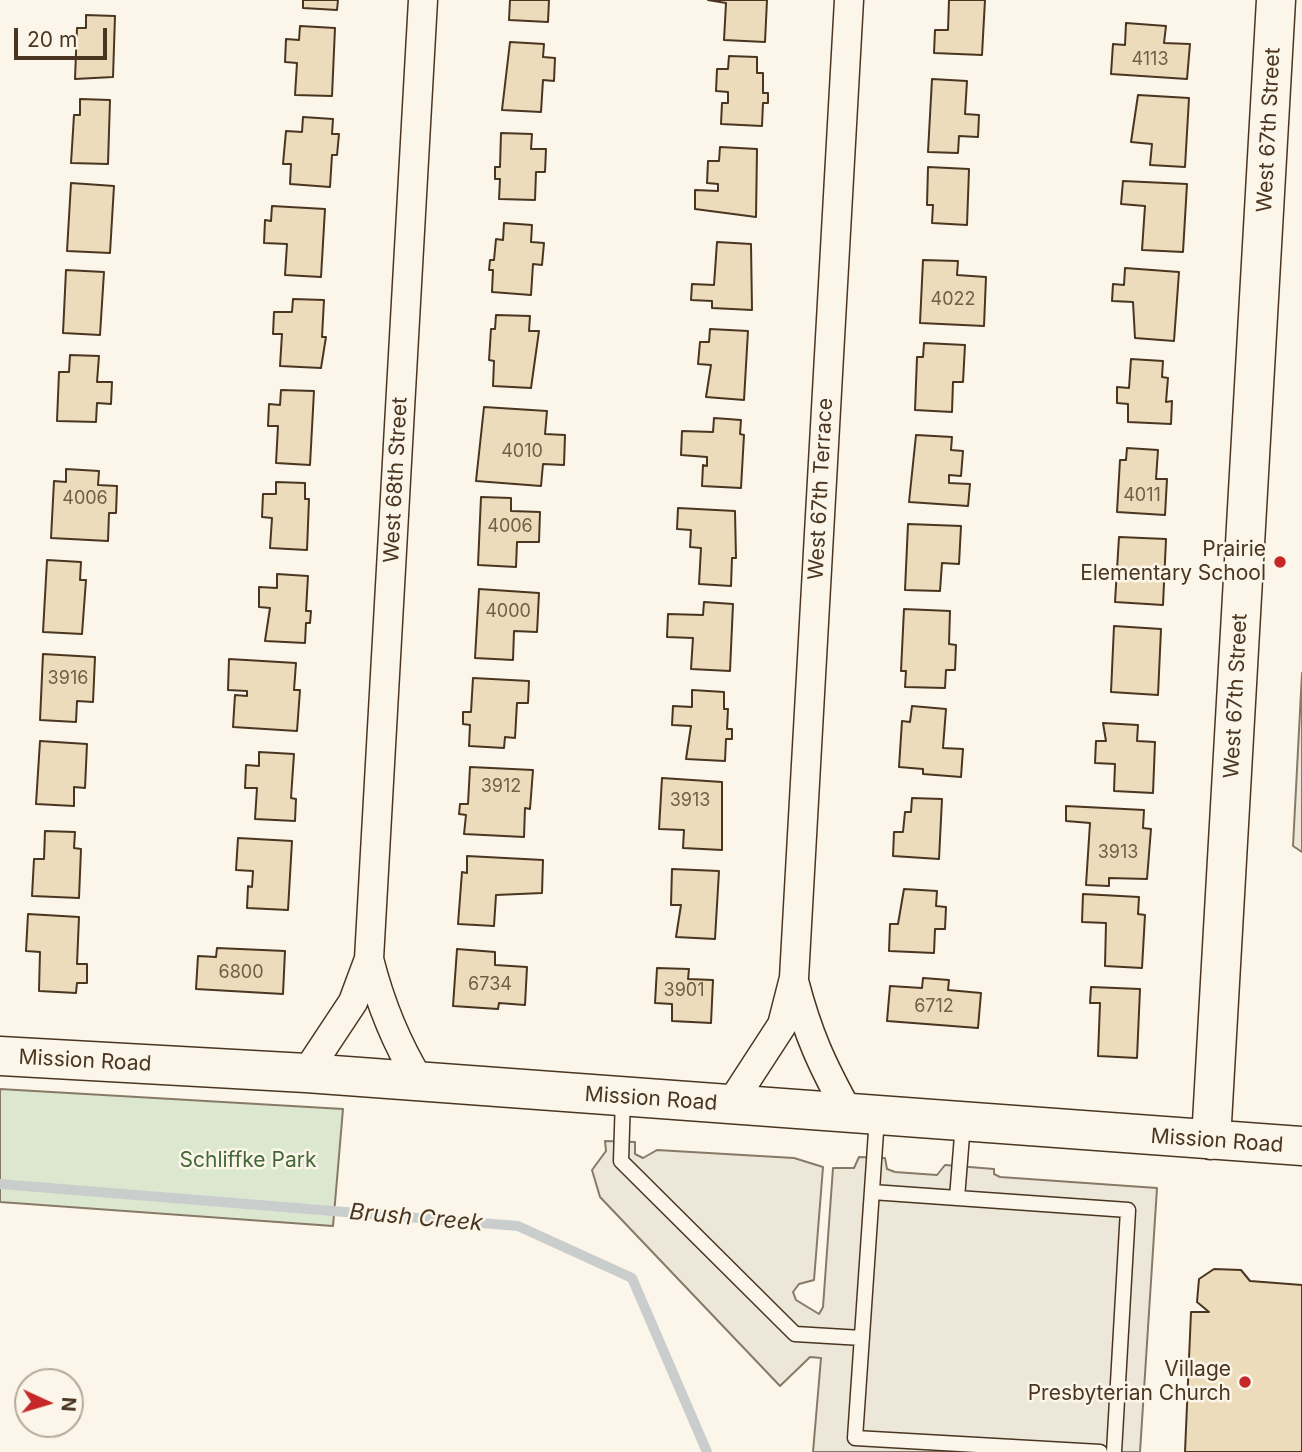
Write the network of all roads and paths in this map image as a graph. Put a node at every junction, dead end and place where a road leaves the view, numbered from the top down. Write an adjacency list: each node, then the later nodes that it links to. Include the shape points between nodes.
1 (423, 0): 4 (street, West 68th Street)
2 (849, 0): 5 (street, West 67th Terrace)
3 (1276, 0): 13 (main road, West 67th Street)
4 (369, 959): 7 (street, West 68th Street, via 353,1002); 8 (street, West 68th Street, via 379,1001)
5 (794, 978): 10 (street, West 67th Terrace, via 782,1025); 11 (street, West 67th Terrace, via 825,1074)
6 (1, 1055): 7 (main road, Mission Road)
7 (306, 1073): 8 (main road, Mission Road)
8 (420, 1082): 9 (main road, Mission Road)
9 (623, 1096): 10 (main road, Mission Road); 17 (lane, via 621,1161 795,1334)
10 (730, 1105): 11 (main road, Mission Road)
11 (863, 1115): 12 (main road, Mission Road); 15 (lane)
12 (962, 1122): 13 (main road, Mission Road); 16 (lane)
13 (1211, 1140): 14 (main road, Mission Road)
14 (1302, 1146)
15 (872, 1192): 16 (lane); 17 (lane)
16 (957, 1198): 19 (lane, via 1128,1210)
17 (862, 1338): 18 (lane, via 855,1438)
18 (1100, 1452)
19 (1114, 1452)

